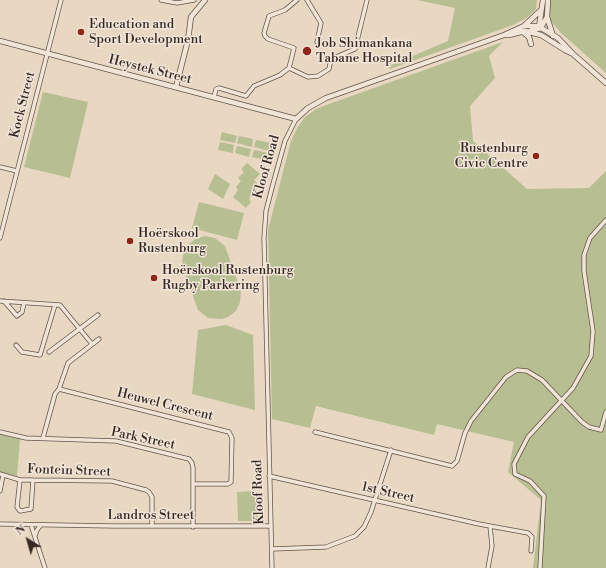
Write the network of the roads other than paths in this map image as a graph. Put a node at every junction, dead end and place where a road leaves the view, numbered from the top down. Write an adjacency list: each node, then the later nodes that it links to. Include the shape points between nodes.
1 (61, 0): 23 (street, Kock Street)
2 (160, 0): 3 (street, via 177,3)
3 (194, 0)
4 (297, 0): 24 (street, via 285,10 269,16 264,35 268,39 294,48)
5 (307, 0): 20 (street, via 321,23)
6 (367, 0): 24 (street, via 355,49 331,59 329,69 318,76 311,77)
7 (543, 0): 10 (street)
8 (548, 0): 11 (street)
9 (204, 2): 26 (street, via 191,17)
10 (541, 10): 12 (street); 13 (street)
11 (547, 17): 13 (street); 18 (street)
12 (524, 26): 13 (street); 16 (street)
13 (539, 27): 15 (street); 17 (street); 18 (street)
14 (523, 32): 15 (street, Kloof Road); 16 (street, Kloof Road); 21 (street, via 529,37)
15 (530, 32): 17 (street, Kloof Road)
16 (504, 35): 28 (street, Kloof Road, via 326,98 308,108)
17 (541, 35): 22 (street, Kloof Road)
18 (553, 36): 22 (street)
19 (0, 41): 23 (street, Heystek Street)
20 (317, 42)
21 (531, 44)
22 (573, 54): 25 (street, Kloof Road)
23 (46, 55): 26 (street, Heystek Street); 30 (street, Kock Street)
24 (289, 68): 27 (street, via 280,75 254,86 246,96 219,88)
25 (606, 83)
26 (176, 87): 27 (street, Heystek Street)
27 (214, 97): 28 (street, Heystek Street)
28 (296, 119): 52 (street, Kloof Road, via 289,130 280,157 264,224)
29 (0, 167): 30 (street)
30 (17, 171): 32 (street, Kock Street)
31 (606, 220): 43 (street, via 590,238 584,255 592,331 591,356 582,375)
32 (0, 238)
33 (2, 301): 34 (street); 34 (street, via 17,316 22,312)
34 (24, 303): 35 (street)
35 (55, 305): 37 (street, via 62,307); 40 (street, via 40,355 22,352)
36 (98, 315): 37 (street)
37 (79, 329): 39 (street); 41 (street)
38 (99, 339): 39 (street)
39 (92, 344): 42 (street, via 68,363)
40 (16, 345)
41 (49, 352)
42 (59, 389): 49 (street, via 54,394); 55 (street, Heuwel Crescent, via 229,432 232,438 231,482)
43 (562, 401): 45 (street, via 585,425); 50 (street, via 542,380 526,371 517,370 506,377 471,421 454,465 449,466); 71 (street, via 534,428 513,468 515,474 530,481 542,492 544,499)
44 (606, 412): 45 (street)
45 (601, 430): 48 (street)
46 (0, 432): 49 (street, Park Street, via 26,438)
47 (315, 432): 50 (street)
48 (606, 432)
49 (43, 438): 55 (street, Park Street, via 116,441 186,458 192,463)
50 (391, 450): 57 (street)
51 (1, 474): 53 (street, Fontein Street); 56 (street)
52 (269, 476): 57 (street, 1st Street); 62 (street, Kloof Road)
53 (20, 480): 54 (street, Fontein Street); 54 (street, via 17,507 20,511 31,509)
54 (33, 480): 61 (street, Fontein Street, via 106,481 147,490 152,497)
55 (194, 484): 64 (street, Park Street)
56 (0, 491)
57 (376, 501): 63 (street, 1st Street); 66 (street, via 364,527 350,538 326,547)
58 (0, 524): 59 (street, Landros Street)
59 (31, 525): 60 (street, Landros Street); 65 (street)
60 (41, 525): 61 (street, Landros Street); 65 (street)
61 (152, 526): 64 (street, Landros Street)
62 (271, 526): 64 (street, Landros Street); 66 (street, Kloof Road)
63 (490, 526): 67 (street, 1st Street, via 530,534); 70 (street, via 492,546)
64 (193, 527)
65 (35, 538): 68 (street)
66 (272, 550): 69 (street, Kloof Road)
67 (531, 551)
68 (45, 568)
69 (272, 568)
70 (488, 568)
71 (540, 568)

